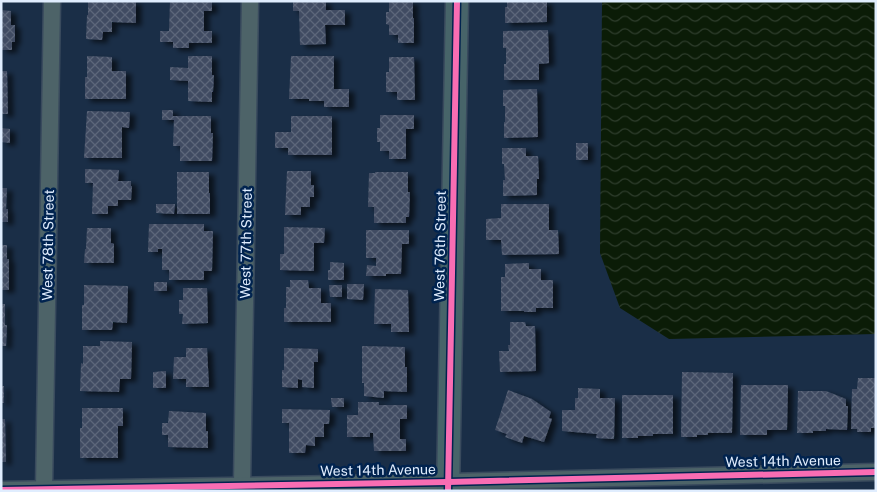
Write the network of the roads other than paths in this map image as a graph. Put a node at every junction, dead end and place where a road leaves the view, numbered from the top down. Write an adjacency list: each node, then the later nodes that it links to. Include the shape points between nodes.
1 (52, 1): 7 (street, West 78th Street)
2 (250, 1): 5 (street, West 77th Street)
3 (457, 1): 6 (street, West 76th Street)
4 (876, 472): 6 (street, West 14th Avenue)
5 (242, 485): 6 (street, West 14th Avenue); 7 (street, West 14th Avenue)
6 (448, 486)
7 (44, 489): 8 (street, West 14th Avenue)
8 (1, 490)

